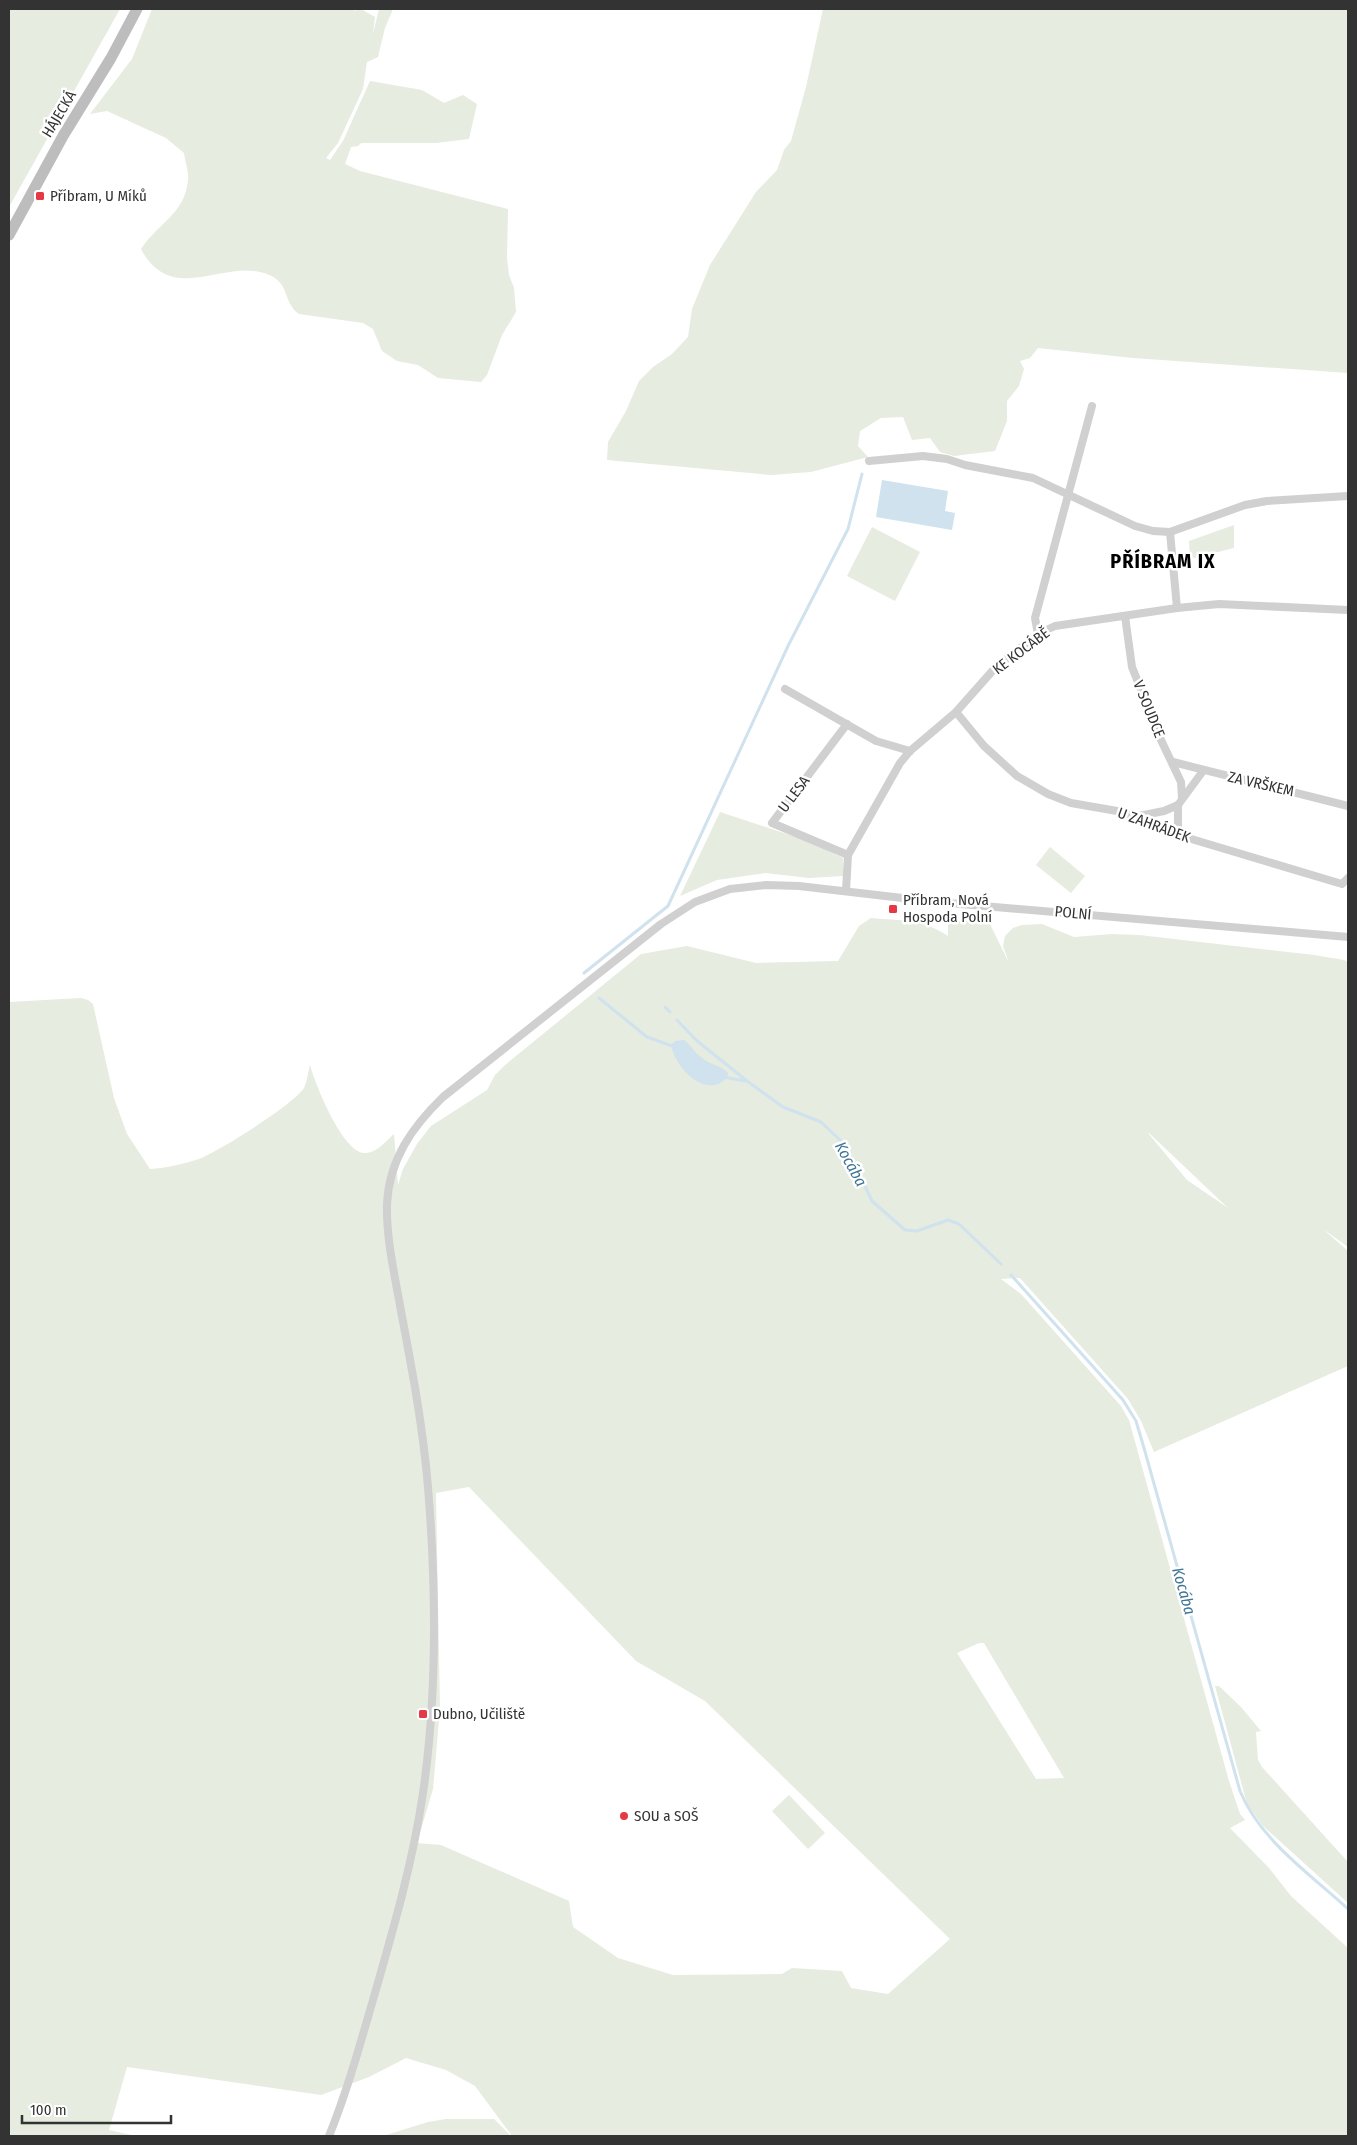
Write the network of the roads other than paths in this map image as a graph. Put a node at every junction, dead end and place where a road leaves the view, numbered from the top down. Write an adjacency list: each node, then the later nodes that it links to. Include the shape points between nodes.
1 (137, 9): 2 (main road, HÁJECKÁ)
2 (9, 235)
3 (1092, 406): 5 (street)
4 (869, 461): 5 (street, via 923,456 948,459 1033,478)
5 (1067, 493): 7 (street, via 1135,526); 11 (street, via 1035,618)
6 (1348, 496): 7 (street, via 1245,505)
7 (1170, 532): 8 (street)
8 (1177, 608): 9 (street, KE KOCÁBĚ, via 1219,604); 10 (street, KE KOCÁBĚ)
9 (1348, 610)
10 (1125, 616): 11 (street, KE KOCÁBĚ, via 1074,622); 16 (street, V SOUDCE, via 1132,667)
11 (1038, 634): 13 (street, KE KOCÁBĚ, via 995,668)
12 (785, 689): 14 (street)
13 (956, 712): 15 (street, KE KOCÁBĚ); 20 (street, U ZAHRÁDEK, via 984,746 1006,766 1048,794 1071,803)
14 (847, 724): 15 (street, via 876,741); 22 (street, U LESA, via 772,824)
15 (910, 751): 22 (street, KE KOCÁBĚ)
16 (1173, 762): 17 (street, ZA VRŠKEM); 18 (street, V SOUDCE, via 1180,782)
17 (1203, 770): 18 (street); 19 (street, ZA VRŠKEM)
18 (1180, 802): 20 (street, via 1164,811); 21 (street, V SOUDCE)
19 (1348, 806)
20 (1138, 817): 21 (street, U ZAHRÁDEK)
21 (1178, 835): 23 (street, U ZAHRÁDEK, via 1342,884)
22 (848, 855): 24 (street, KE KOCÁBĚ)
23 (1348, 878)
24 (846, 891): 25 (street, POLNÍ, via 937,902); 26 (street, POLNÍ, via 766,885 730,889 695,902 661,924 443,1097 423,1116 397,1157 390,1180 388,1226 421,1421 428,1489 433,1607 431,1709 423,1793 401,1904 345,2097)
25 (1348, 937)
26 (329, 2136)

